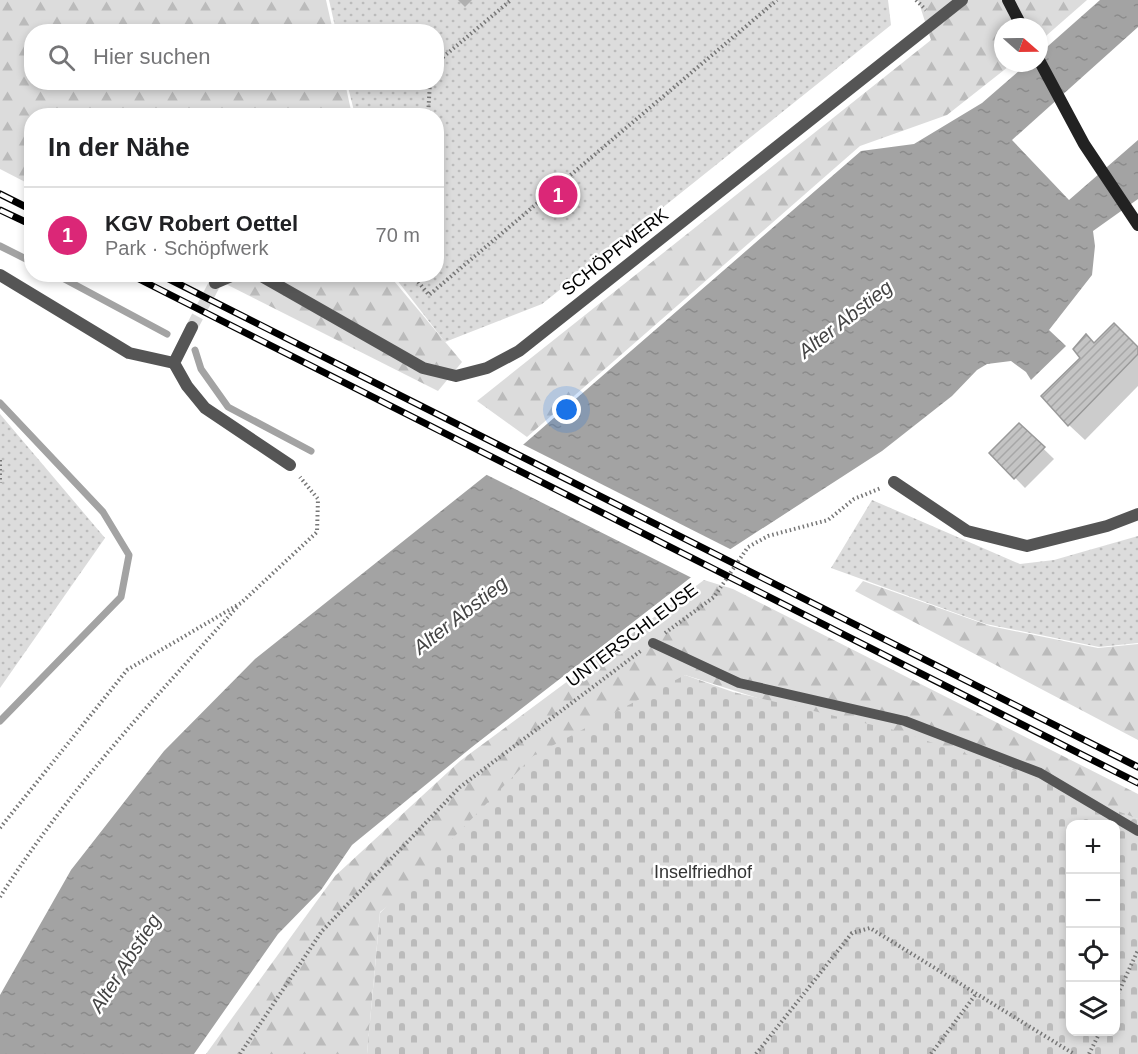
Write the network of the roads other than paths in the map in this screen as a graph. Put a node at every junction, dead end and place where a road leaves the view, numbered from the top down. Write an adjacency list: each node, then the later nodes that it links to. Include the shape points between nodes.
1 (963, 0): 7 (street, SCHÖPFWERK, via 519,351 487,368 456,376 423,368)
2 (1008, 0): 3 (main road)
3 (1017, 18)
4 (1045, 72): 5 (main road, via 1084,144)
5 (1136, 223)
6 (0, 276): 9 (street, via 129,353)
7 (272, 282)
8 (192, 327): 9 (street)
9 (174, 363): 10 (street, via 205,408)
10 (290, 465)
11 (894, 482): 12 (street, via 967,531 1027,546)
12 (1138, 514)
13 (653, 643): 14 (lane, via 739,683 905,721 1040,773)
14 (1138, 831)

